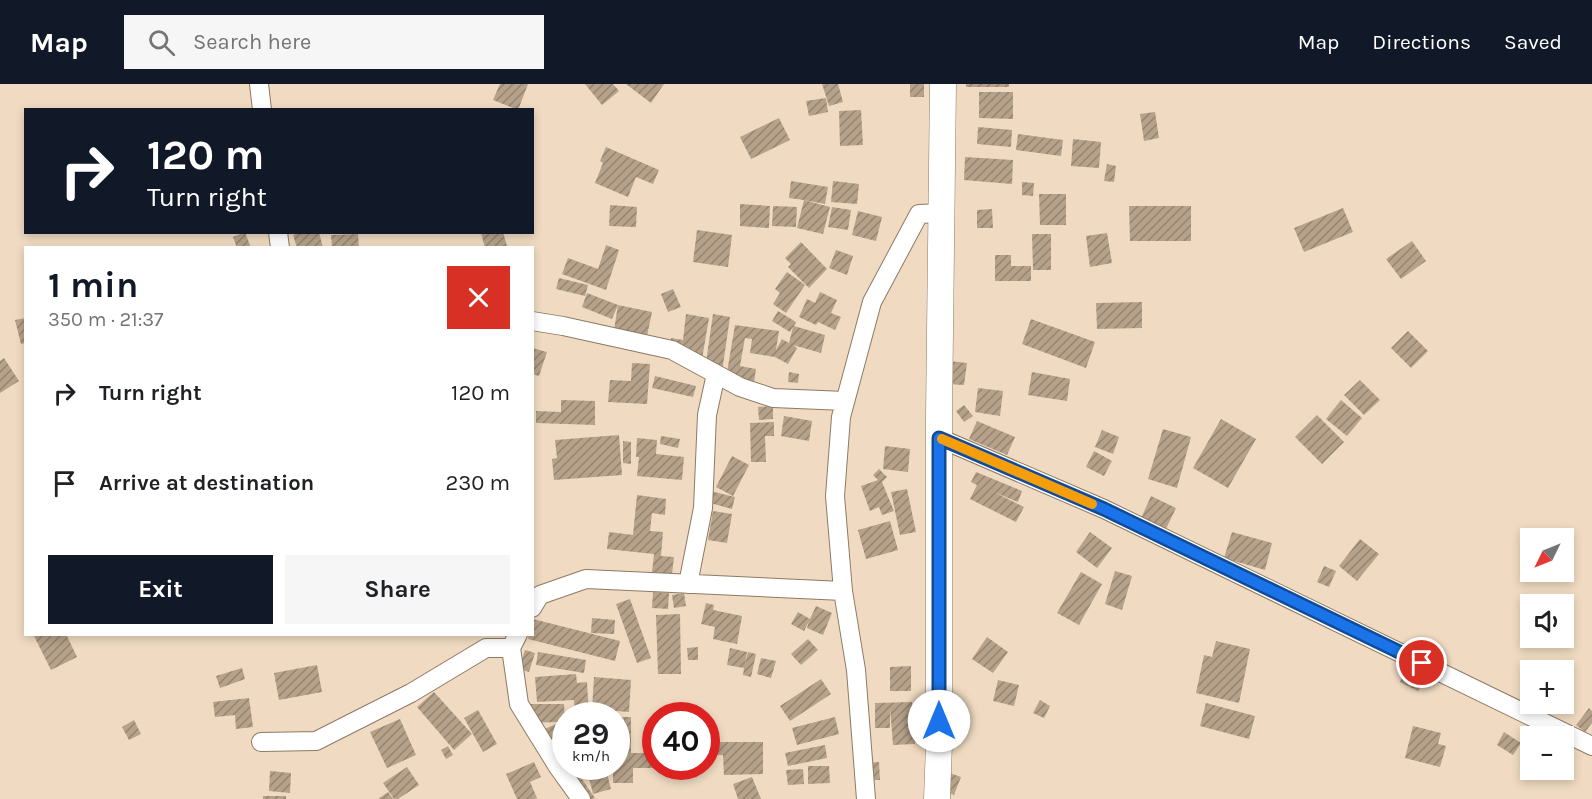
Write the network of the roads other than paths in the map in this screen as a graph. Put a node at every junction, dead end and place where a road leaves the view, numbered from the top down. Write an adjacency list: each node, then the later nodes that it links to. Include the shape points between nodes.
1 (259, 84): 3 (street)
2 (943, 84): 4 (street)
3 (262, 108)
4 (942, 213): 7 (street, via 918,214 872,302); 8 (street)
5 (534, 321): 6 (street, via 672,350)
6 (716, 374): 7 (street, via 773,398); 9 (street, via 708,415 703,508)
7 (845, 401): 10 (street, via 835,496)
8 (939, 438): 14 (street, via 1104,509); 17 (street)
9 (688, 584): 10 (street); 11 (street, via 586,579 540,595)
10 (843, 591): 16 (street, via 856,670)
11 (534, 605)
12 (515, 641): 13 (street, via 486,648 411,693 316,741); 15 (street, via 519,704)
13 (261, 742)
14 (1592, 746)
15 (581, 799)
16 (866, 799)
17 (938, 799)

